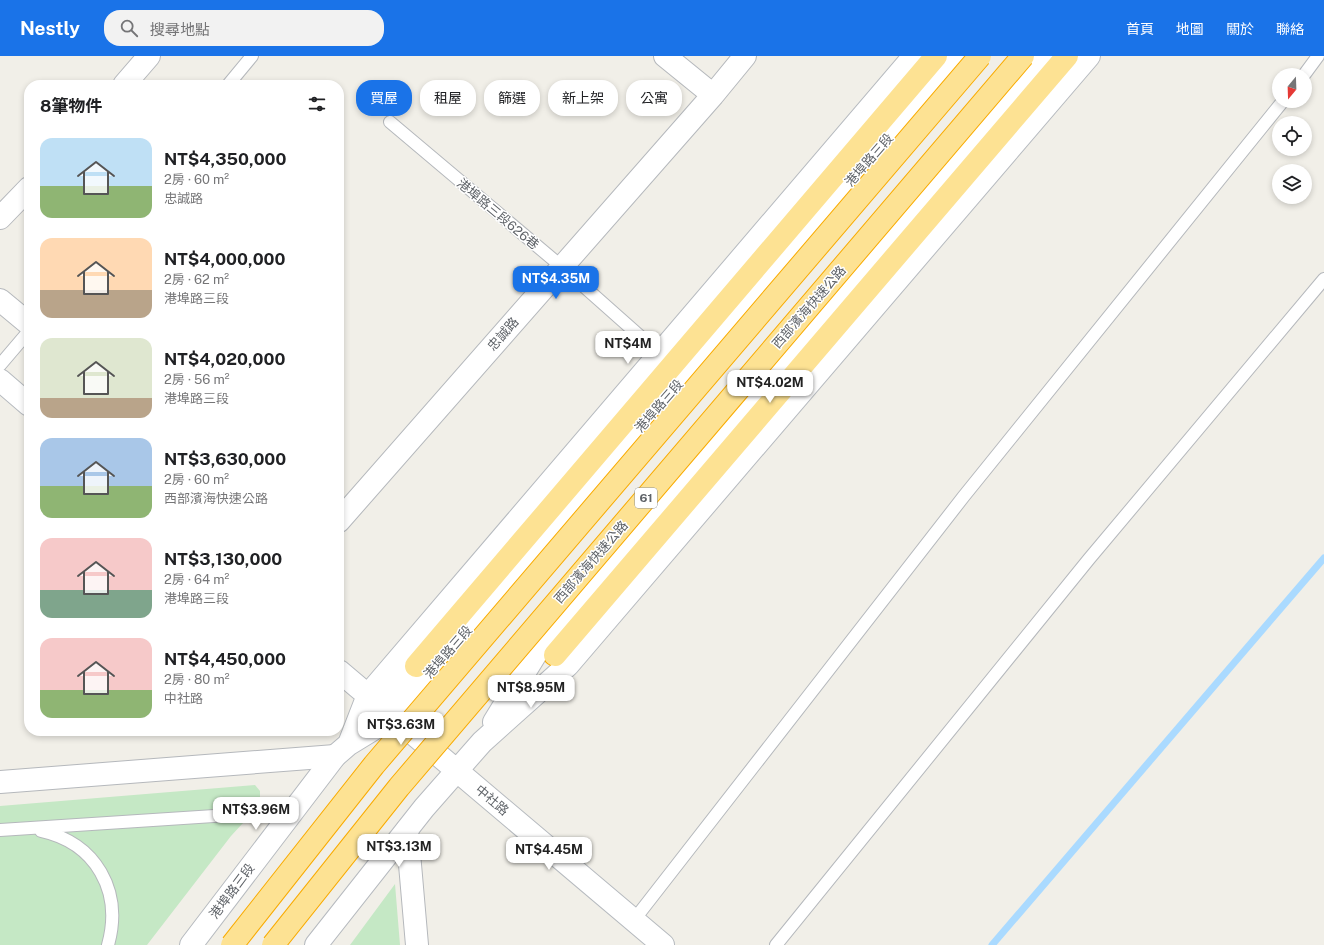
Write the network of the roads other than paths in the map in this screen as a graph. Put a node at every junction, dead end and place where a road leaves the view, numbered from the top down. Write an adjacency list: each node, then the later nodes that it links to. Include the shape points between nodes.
1 (149, 56): 16 (street)
2 (252, 56): 17 (lane)
3 (665, 56): 18 (street)
4 (745, 56): 18 (street, 忠誠路)
5 (914, 56): 28 (street, 港埠路三段)
6 (936, 56): 34 (highway)
7 (958, 56): 36 (street, 港埠路三段)
8 (980, 56): 48 (highway, 61, bridge, via 374,765)
9 (1023, 56): 49 (highway, 西部濱海快速公路 / 61, bridge, via 399,787)
10 (1045, 56): 37 (street, via 542,644)
11 (1067, 56): 33 (highway)
12 (1089, 56): 37 (street, via 568,665)
13 (1317, 58): 14 (lane); 15 (lane)
14 (1309, 68)
15 (1324, 69)
16 (128, 80)
17 (232, 80)
18 (713, 95): 23 (street, 忠誠路)
19 (1277, 108): 45 (lane, via 964,496)
20 (390, 122): 23 (lane, 港埠路三段626巷)
21 (24, 193): 22 (street)
22 (0, 218)
23 (562, 267): 28 (lane, 港埠路三段626巷); 32 (street, 忠誠路)
24 (1324, 279): 53 (lane, via 1089,559)
25 (0, 300): 26 (street)
26 (24, 320)
27 (24, 336): 29 (lane)
28 (660, 354): 36 (street, 港埠路三段)
29 (0, 365)
30 (0, 380): 31 (street)
31 (24, 401)
32 (344, 515)
33 (556, 655): 37 (street)
34 (416, 666): 36 (street, 港埠路三段)
35 (344, 675): 36 (street, 中社路)
36 (380, 706): 38 (street, 港埠路三段); 39 (street, 中社路)
37 (482, 742): 39 (street)
38 (342, 750): 40 (street); 41 (street, 港埠路三段)
39 (457, 771): 44 (street); 45 (street, 中社路)
40 (0, 782)
41 (292, 811): 42 (lane); 47 (street, 港埠路三段)
42 (27, 828): 43 (lane); 46 (lane, via 54,834 73,843 90,857 101,872 112,903 113,919)
43 (0, 830)
44 (407, 830): 50 (street); 51 (street)
45 (634, 920): 52 (street, 中社路)
46 (108, 945)
47 (191, 945)
48 (232, 945)
49 (273, 945)
50 (316, 945)
51 (417, 945)
52 (663, 945)
53 (776, 945)

